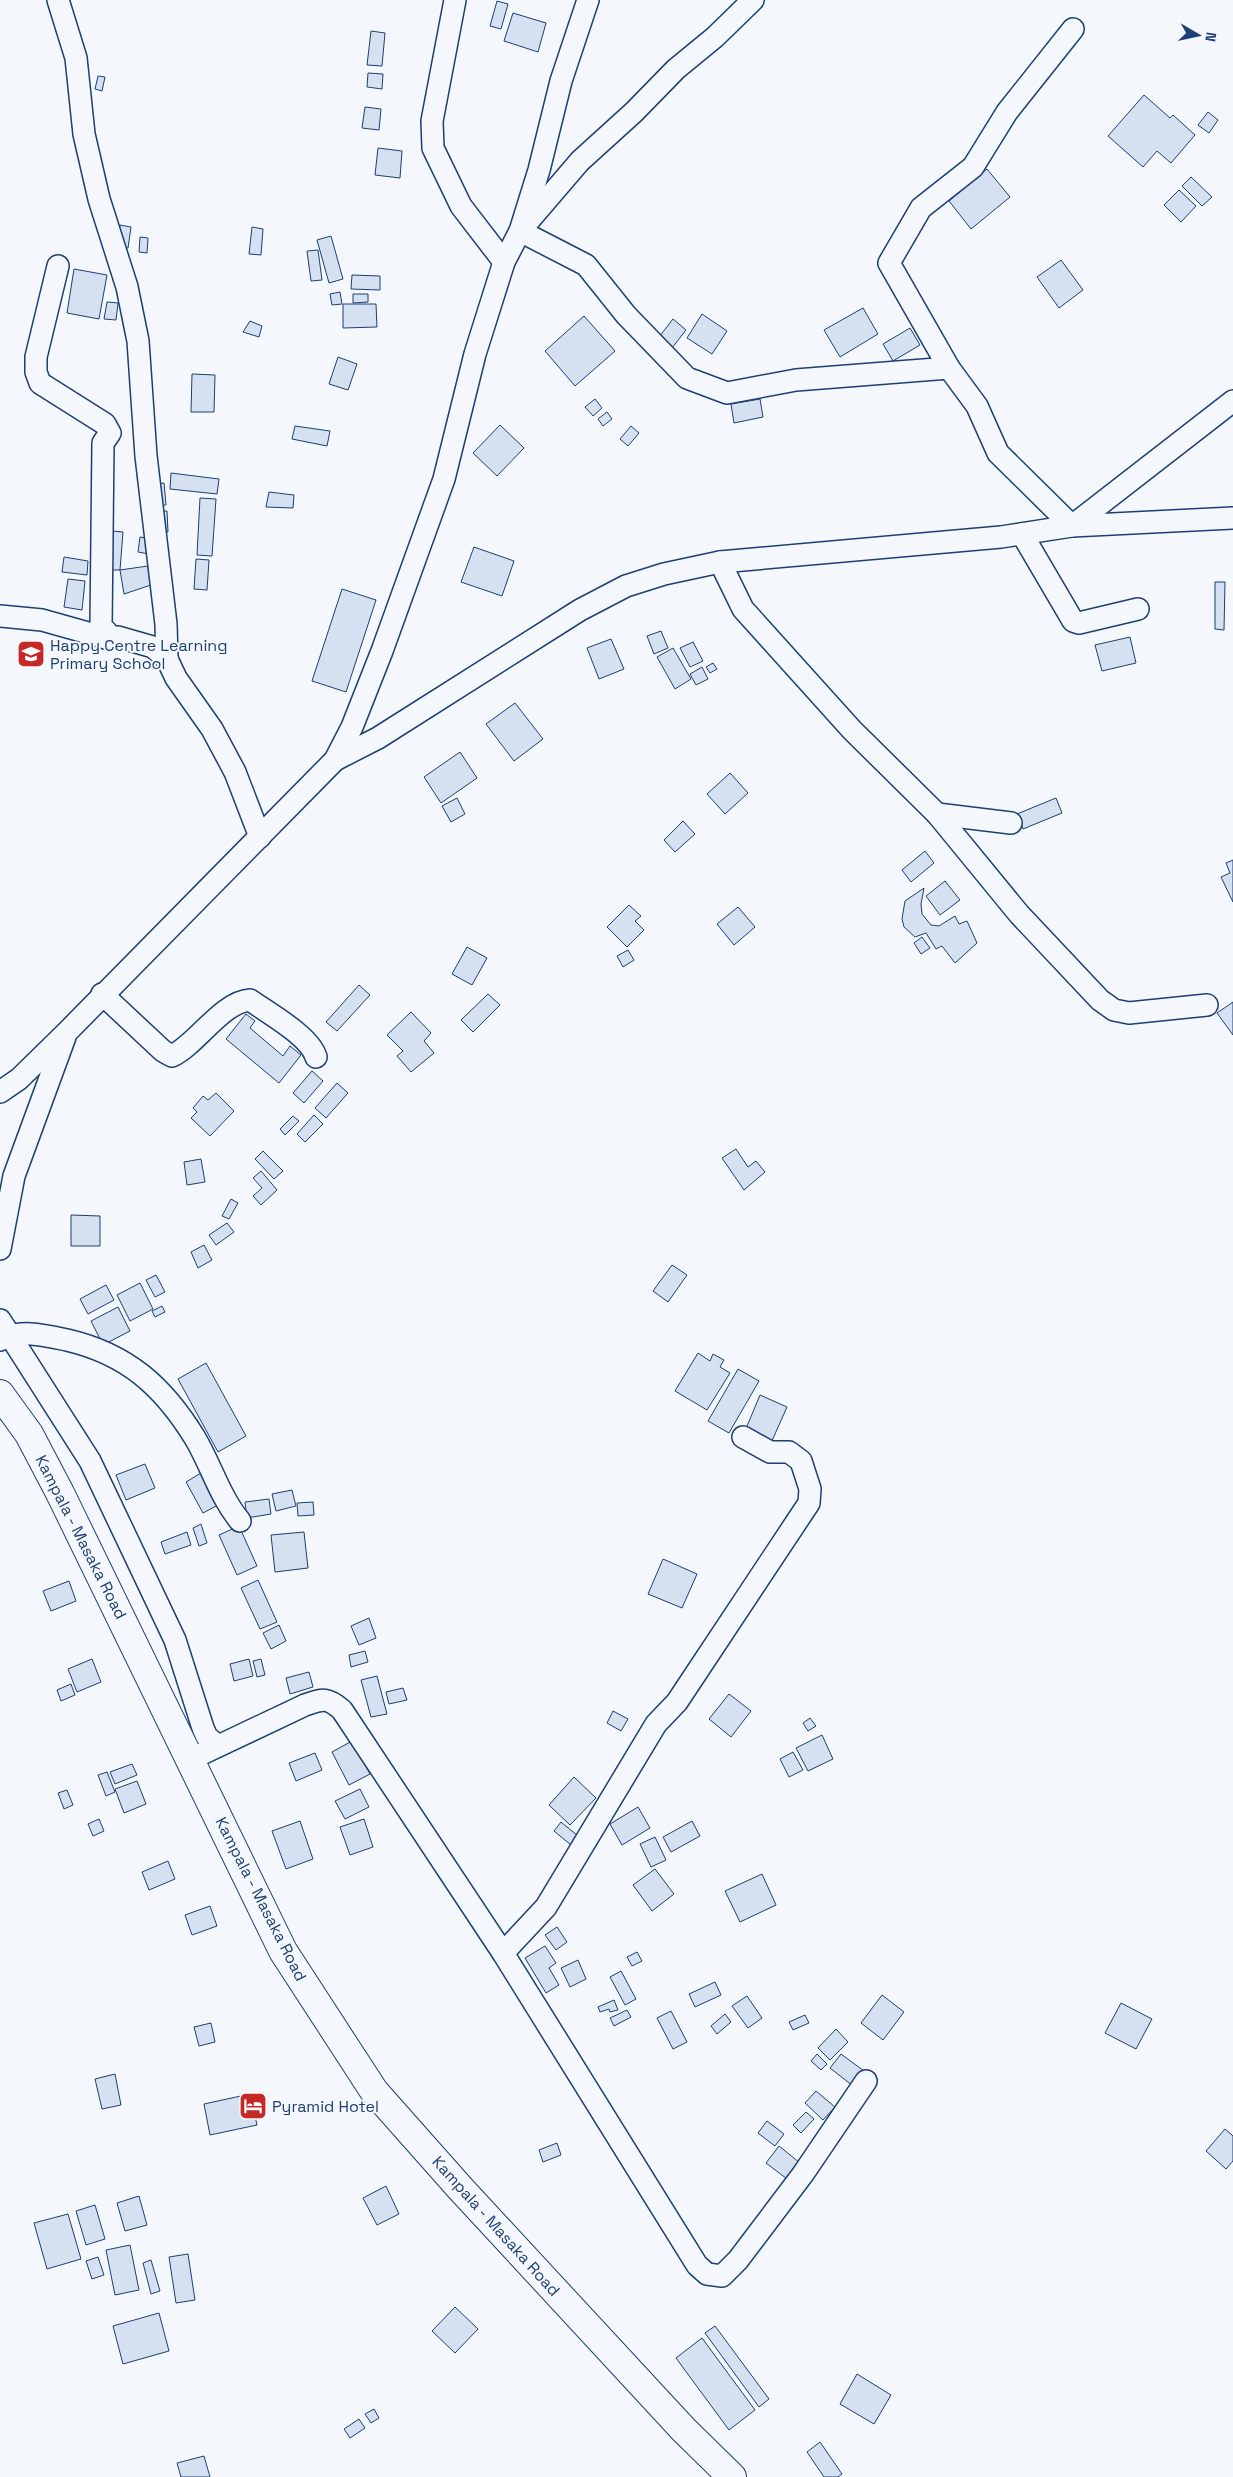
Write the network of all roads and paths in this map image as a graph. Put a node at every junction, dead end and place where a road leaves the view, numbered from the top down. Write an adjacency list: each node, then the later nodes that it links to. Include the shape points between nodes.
1 (58, 0): 18 (street, via 76,58 84,134 99,199 127,287 138,341)
2 (454, 0): 7 (street, via 432,122 433,148 461,206)
3 (588, 0): 6 (street, via 561,81)
4 (753, 0): 6 (street, via 580,162)
5 (1073, 29): 9 (street, via 1007,112 973,167 921,208 889,263)
6 (520, 232): 7 (street); 9 (street, via 586,265 626,314 687,378 727,393 796,380)
7 (504, 262): 19 (street, via 475,354 444,479 382,652)
8 (58, 266): 17 (street, via 36,357 36,372 40,384 105,424 110,433 103,443 101,627 106,631)
9 (948, 368): 12 (street, via 977,406 998,453)
10 (1233, 401): 12 (street)
11 (1233, 518): 12 (street)
12 (1072, 526): 13 (street)
13 (1022, 534): 14 (street); 15 (street, via 1073,621 1079,623)
14 (720, 562): 19 (street, via 626,586 580,610 378,738); 20 (street, via 743,609 852,730)
15 (1138, 609)
16 (0, 616): 17 (street, via 42,620)
17 (106, 638): 18 (street, via 118,637 147,644)
18 (167, 659): 22 (street, via 235,772)
19 (335, 760): 22 (street)
20 (937, 814): 21 (street); 24 (street, via 1018,914 1100,1000 1114,1010 1128,1013)
21 (1011, 823)
22 (260, 837): 23 (street)
23 (102, 994): 25 (street); 26 (street, via 172,1056 181,1052 235,1005 250,1000 305,1040)
24 (1207, 1005)
25 (67, 1032): 27 (street, via 19,1079); 28 (street, via 14,1176)
26 (316, 1057)
27 (0, 1092)
28 (0, 1249)
29 (3, 1332): 32 (street, via 37,1333 76,1342 120,1358 156,1385 195,1438); 33 (street, via 44,1387 90,1461 175,1640 202,1728 207,1738)
30 (0, 1394): 34 (main road, Kampala - Masaka Road, via 29,1434 60,1493)
31 (744, 1436): 35 (street, via 770,1452 795,1454 801,1461 810,1489 809,1503 677,1702 656,1724 546,1907)
32 (240, 1521)
33 (218, 1746): 34 (street); 35 (street, via 305,1704 324,1699 334,1702)
34 (191, 1759): 37 (main road, Kampala - Masaka Road, via 283,1951 374,2091 684,2430)
35 (503, 1953): 36 (street, via 663,2212 697,2265 707,2274 722,2276 738,2260 803,2174)
36 (866, 2081)
37 (732, 2477)

